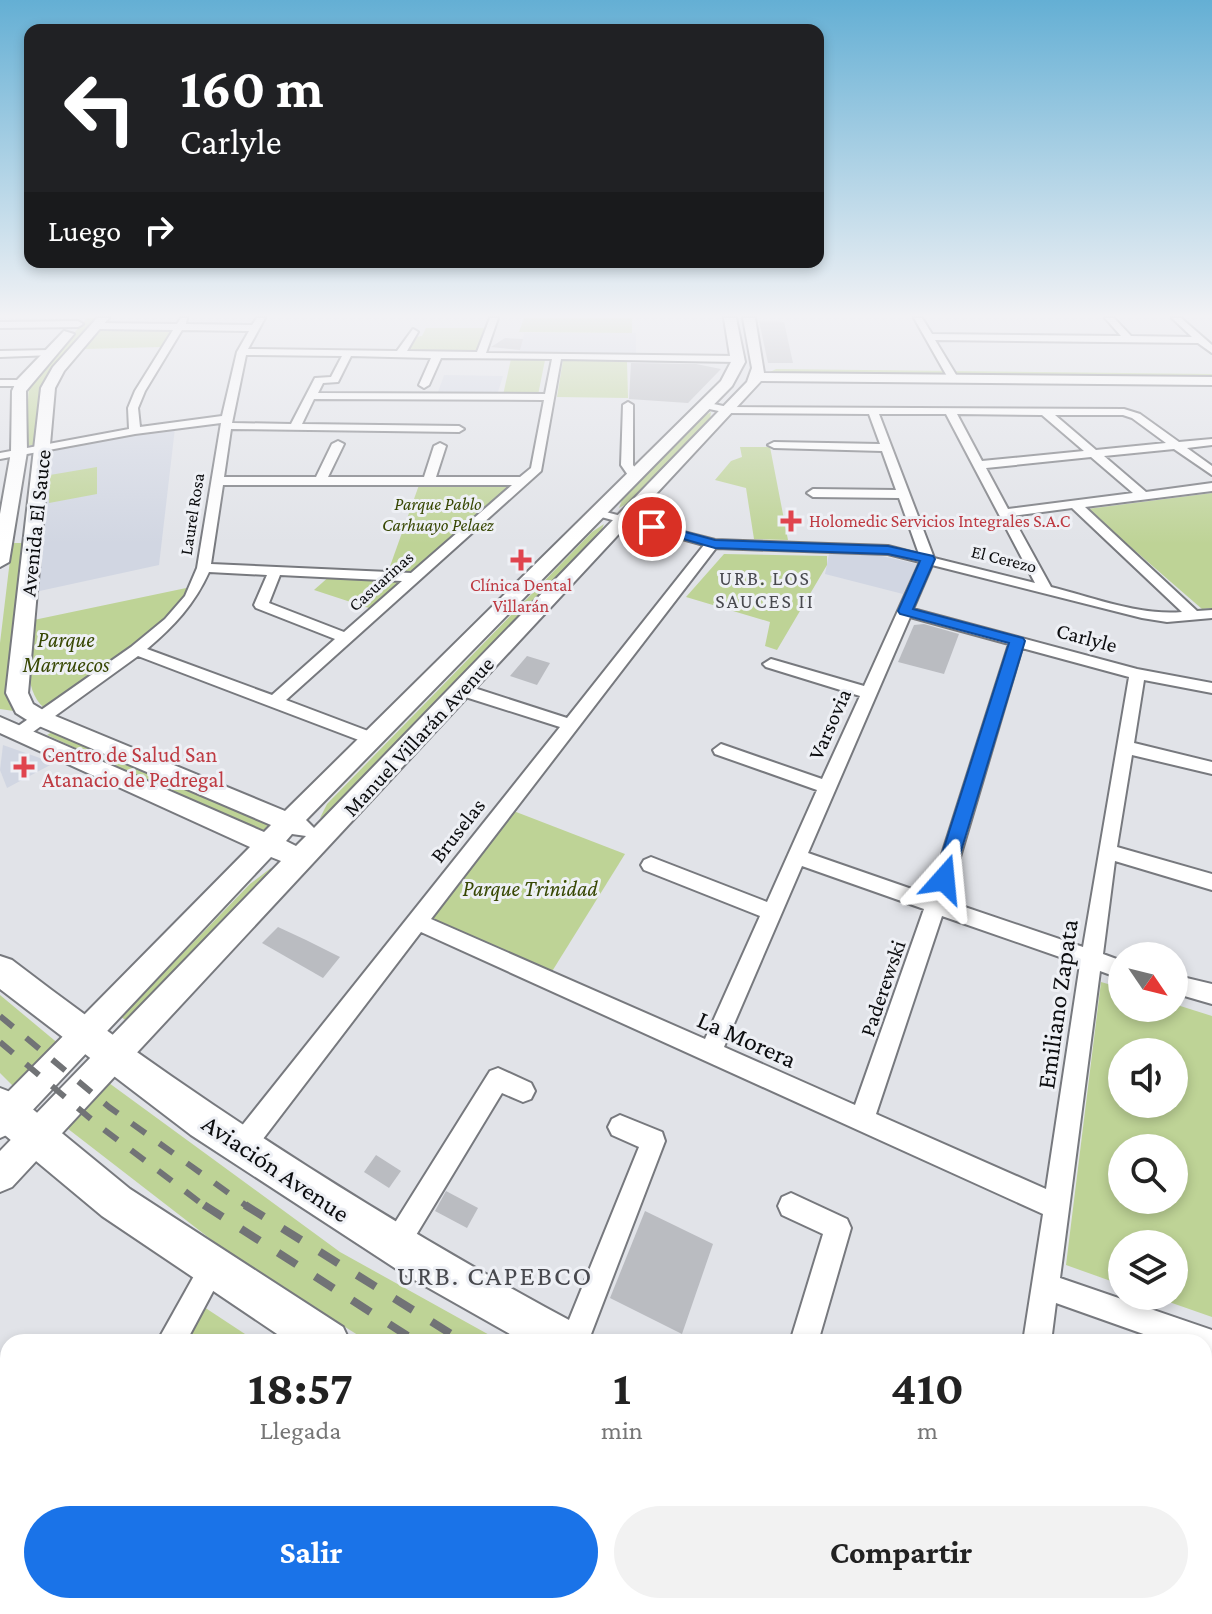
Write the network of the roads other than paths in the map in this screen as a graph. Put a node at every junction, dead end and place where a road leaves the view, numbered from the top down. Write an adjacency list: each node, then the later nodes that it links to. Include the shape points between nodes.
1 (22, 393): 28 (main road, Avenida El Sauce)
2 (50, 393): 26 (main road, Avenida El Sauce)
3 (141, 393): 20 (street, via 133,408)
4 (233, 393): 18 (street, Laurel Rosa)
5 (312, 393): 9 (street)
6 (551, 393): 10 (street, Casuarinas)
7 (716, 393): 12 (main road, Manuel Villarán Avenue)
8 (745, 393): 13 (main road, Manuel Villarán Avenue)
9 (310, 396): 17 (street); 19 (street)
10 (550, 397): 17 (street); 36 (street, Casuarinas, via 537,469)
11 (628, 405): 33 (street, via 627,465)
12 (704, 405): 13 (street); 33 (main road, Manuel Villarán Avenue)
13 (728, 410): 14 (street); 45 (main road, Manuel Villarán Avenue)
14 (873, 411): 15 (street); 27 (street)
15 (950, 412): 16 (street); 31 (street)
16 (1045, 412): 24 (street, via 1130,413); 29 (street)
17 (463, 417): 19 (street)
18 (226, 423): 19 (street); 20 (street); 34 (street, Laurel Rosa)
19 (295, 427)
20 (135, 431): 26 (street)
21 (1212, 442): 24 (street)
22 (338, 444): 37 (street)
23 (774, 445): 27 (street)
24 (1177, 445): 29 (street); 32 (street)
25 (440, 446): 35 (street)
26 (44, 447): 28 (street); 66 (main road, Avenida El Sauce, via 17,675 24,708)
27 (887, 448): 40 (street)
28 (19, 452): 30 (street); 46 (main road, Avenida El Sauce)
29 (1094, 454): 31 (street); 41 (street)
30 (0, 456)
31 (980, 465): 44 (street)
32 (1212, 471)
33 (634, 475): 43 (main road, Manuel Villarán Avenue)
34 (217, 481): 37 (street); 50 (street, Laurel Rosa)
35 (429, 481): 36 (street); 37 (street)
36 (523, 481): 52 (street, Casuarinas)
37 (320, 482)
38 (1212, 487): 41 (street)
39 (813, 493): 40 (street)
40 (904, 494): 48 (street)
41 (1142, 495): 42 (street)
42 (1075, 504): 44 (street); 56 (street)
43 (598, 512): 45 (street, El Cerezo); 69 (main road, Manuel Villarán Avenue)
44 (1006, 513): 53 (street)
45 (622, 518): 47 (street, El Cerezo); 63 (main road, Manuel Villarán Avenue)
46 (2, 542): 49 (main road, Avenida El Sauce)
47 (712, 544): 48 (street, El Cerezo, via 888,550); 67 (street, Bruselas)
48 (928, 559): 53 (street, El Cerezo); 54 (street, Varsovia)
49 (0, 562)
50 (204, 568): 51 (street); 59 (street, Laurel Rosa, via 191,597)
51 (275, 571): 52 (street); 57 (street, via 261,605)
52 (412, 577): 57 (street, Casuarinas)
53 (1044, 587): 56 (street, El Cerezo, via 1142,614)
54 (905, 611): 58 (street, Carlyle); 64 (street, Varsovia)
55 (1212, 614): 56 (street, El Cerezo)
56 (1195, 617)
57 (345, 638): 65 (street, Casuarinas)
58 (1017, 641): 61 (street, Carlyle); 82 (street, Paderewski)
59 (136, 650): 65 (street); 66 (street, Laurel Rosa)
60 (771, 664): 64 (street)
61 (1137, 674): 62 (street, Carlyle); 70 (street, Emiliano Zapata)
62 (1212, 688)
63 (462, 690): 67 (street); 75 (main road, Manuel Villarán Avenue)
64 (869, 693): 73 (street, Varsovia)
65 (274, 702): 69 (street)
66 (40, 718): 68 (street, Laurel Rosa); 74 (main road, Avenida El Sauce)
67 (571, 725): 84 (street, Bruselas)
68 (10, 728): 76 (main road)
69 (370, 738): 74 (main road, Manuel Villarán Avenue)
70 (1125, 747): 72 (street); 77 (street, Emiliano Zapata)
71 (721, 750): 73 (street)
72 (1212, 768)
73 (827, 787): 78 (street, Varsovia)
74 (288, 822): 75 (main road, Avenida El Sauce); 76 (main road, Manuel Villarán Avenue)
75 (323, 836): 79 (main road, Manuel Villarán Avenue)
76 (268, 843): 79 (main road); 90 (main road, Manuel Villarán Avenue)
77 (1107, 851): 81 (street); 85 (street, Emiliano Zapata)
78 (797, 857): 82 (street); 83 (street, Varsovia)
79 (301, 859): 90 (main road, Manuel Villarán Avenue)
80 (651, 865): 83 (street)
81 (1212, 882)
82 (935, 906): 85 (street); 94 (street, Paderewski)
83 (772, 912): 91 (street, Varsovia)
84 (416, 921): 91 (street, La Morera); 96 (street, Bruselas)
85 (1092, 962): 86 (street); 99 (street, Emiliano Zapata)
86 (1108, 966)
87 (0, 970): 90 (main road, Aviación Avenue)
88 (1188, 988): 89 (street)
89 (1212, 994)
90 (98, 1048): 93 (main road, Manuel Villarán Avenue); 96 (main road, Aviación Avenue)
91 (710, 1053): 94 (street, La Morera)
92 (523, 1091): 100 (street, via 498,1079)
93 (11, 1120): 97 (main road, Manuel Villarán Avenue); 101 (main road, via 151,1227)
94 (862, 1120): 99 (street, La Morera)
95 (620, 1127): 106 (street, via 653,1141)
96 (241, 1147): 100 (main road, Aviación Avenue)
97 (0, 1175)
98 (791, 1206): 107 (street, via 838,1228)
99 (1057, 1207): 102 (street, Emiliano Zapata)
100 (395, 1246): 105 (main road, Aviación Avenue)
101 (213, 1267): 103 (street); 104 (main road)
102 (1045, 1286): 108 (street, Emiliano Zapata); 109 (street)
103 (175, 1334)
104 (316, 1334)
105 (553, 1334)
106 (577, 1334)
107 (806, 1334)
108 (1038, 1334)
109 (1183, 1334)

